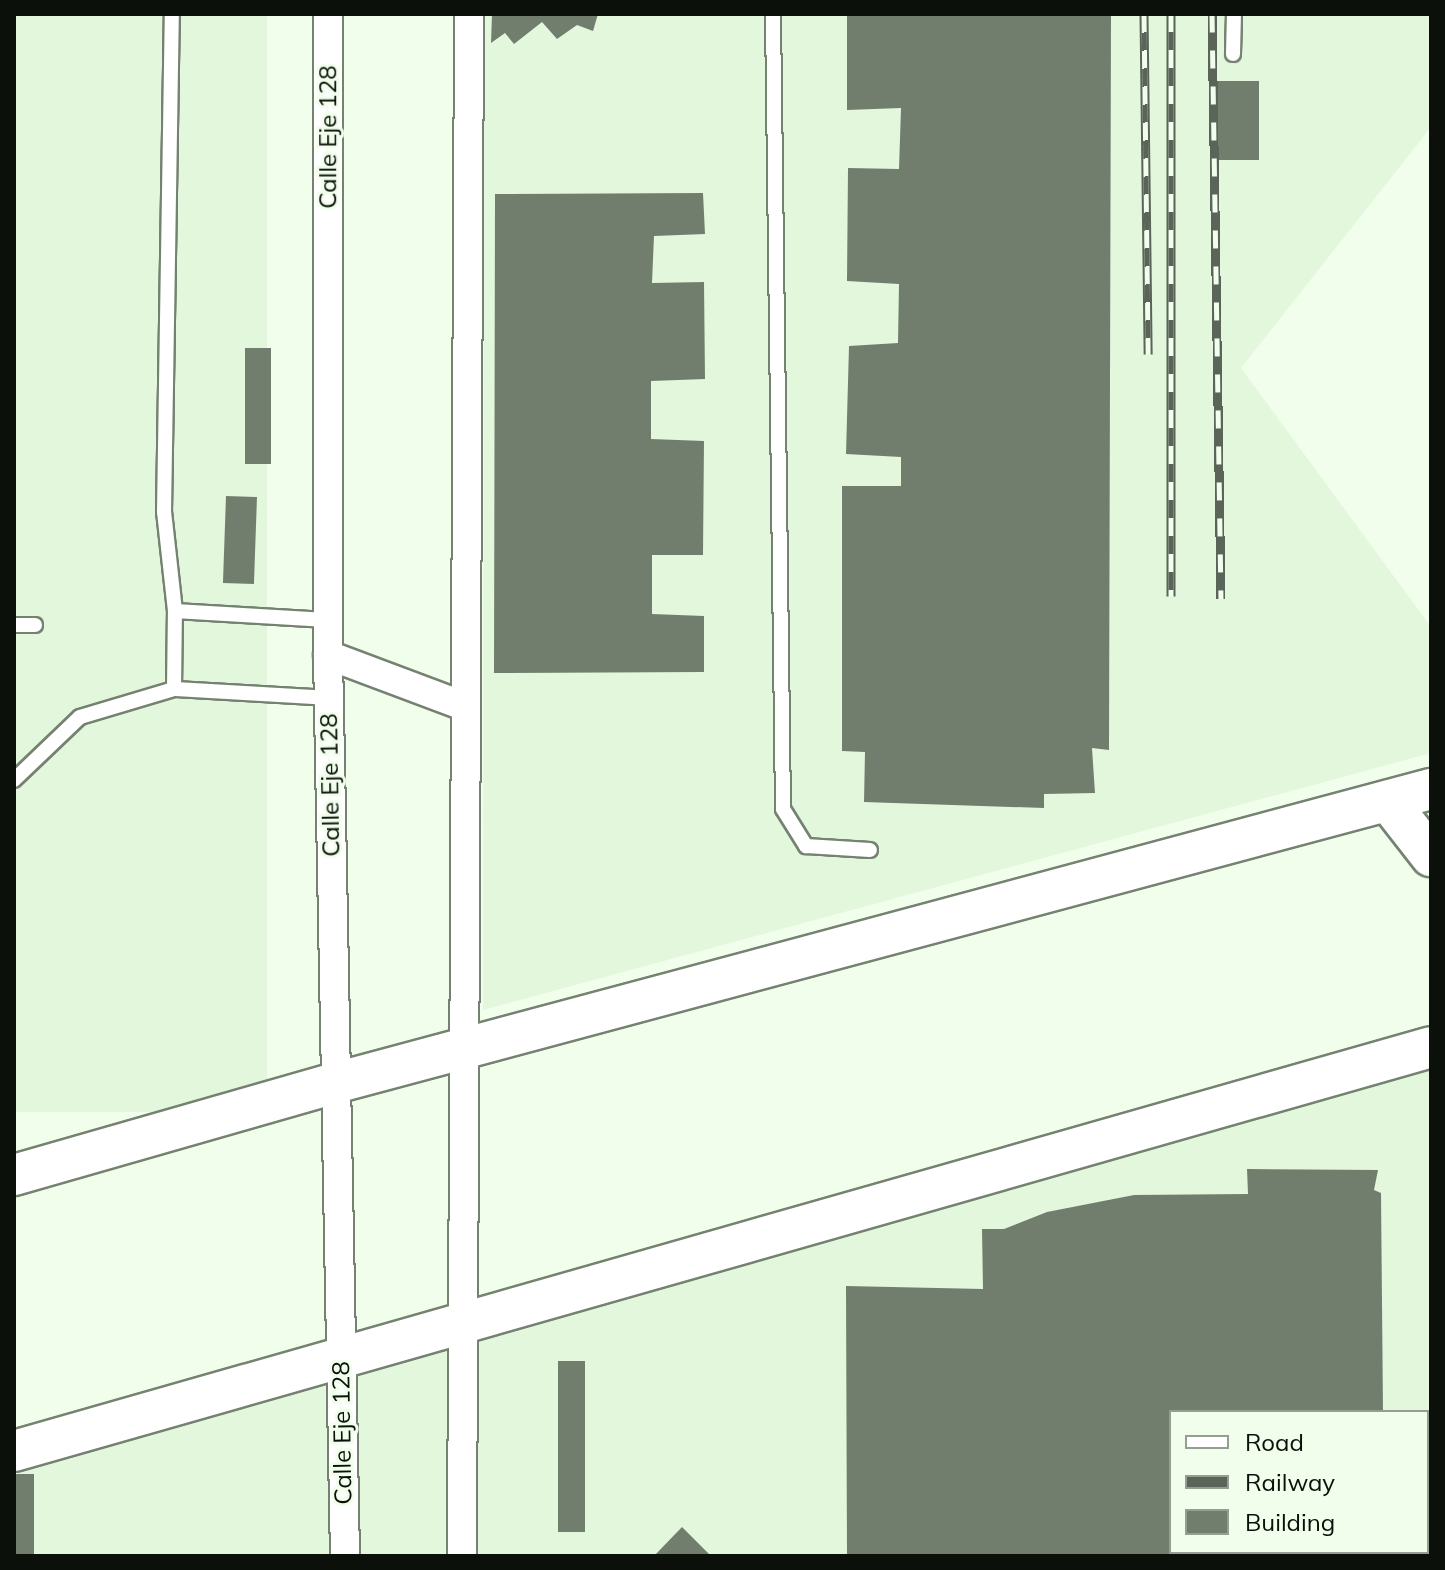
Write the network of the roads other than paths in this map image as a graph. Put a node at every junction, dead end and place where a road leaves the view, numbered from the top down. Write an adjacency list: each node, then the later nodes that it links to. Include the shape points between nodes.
1 (172, 14): 7 (lane, via 164,512)
2 (328, 14): 8 (street, Calle Eje 128)
3 (469, 14): 14 (street)
4 (773, 14): 18 (lane, via 783,809 806,846)
5 (1234, 14): 6 (lane)
6 (1233, 54)
7 (175, 611): 8 (lane); 12 (lane)
8 (327, 620): 11 (street, Calle Eje 128)
9 (14, 625): 10 (lane)
10 (35, 625)
11 (328, 655): 13 (street, Calle Eje 128); 14 (street)
12 (174, 689): 13 (lane); 15 (lane, via 80,717)
13 (328, 698): 22 (street, Calle Eje 128)
14 (464, 706): 21 (street)
15 (14, 780)
16 (1431, 789): 17 (street)
17 (1388, 801): 19 (street); 21 (street)
18 (870, 850)
19 (1431, 856)
20 (1431, 1047): 24 (street)
21 (461, 1053): 22 (street); 24 (street)
22 (335, 1083): 23 (street); 25 (street, Calle Eje 128)
23 (14, 1175)
24 (462, 1324): 25 (street); 28 (street)
25 (341, 1360): 26 (street); 27 (street, Calle Eje 128)
26 (14, 1451)
27 (345, 1556)
28 (462, 1556)

